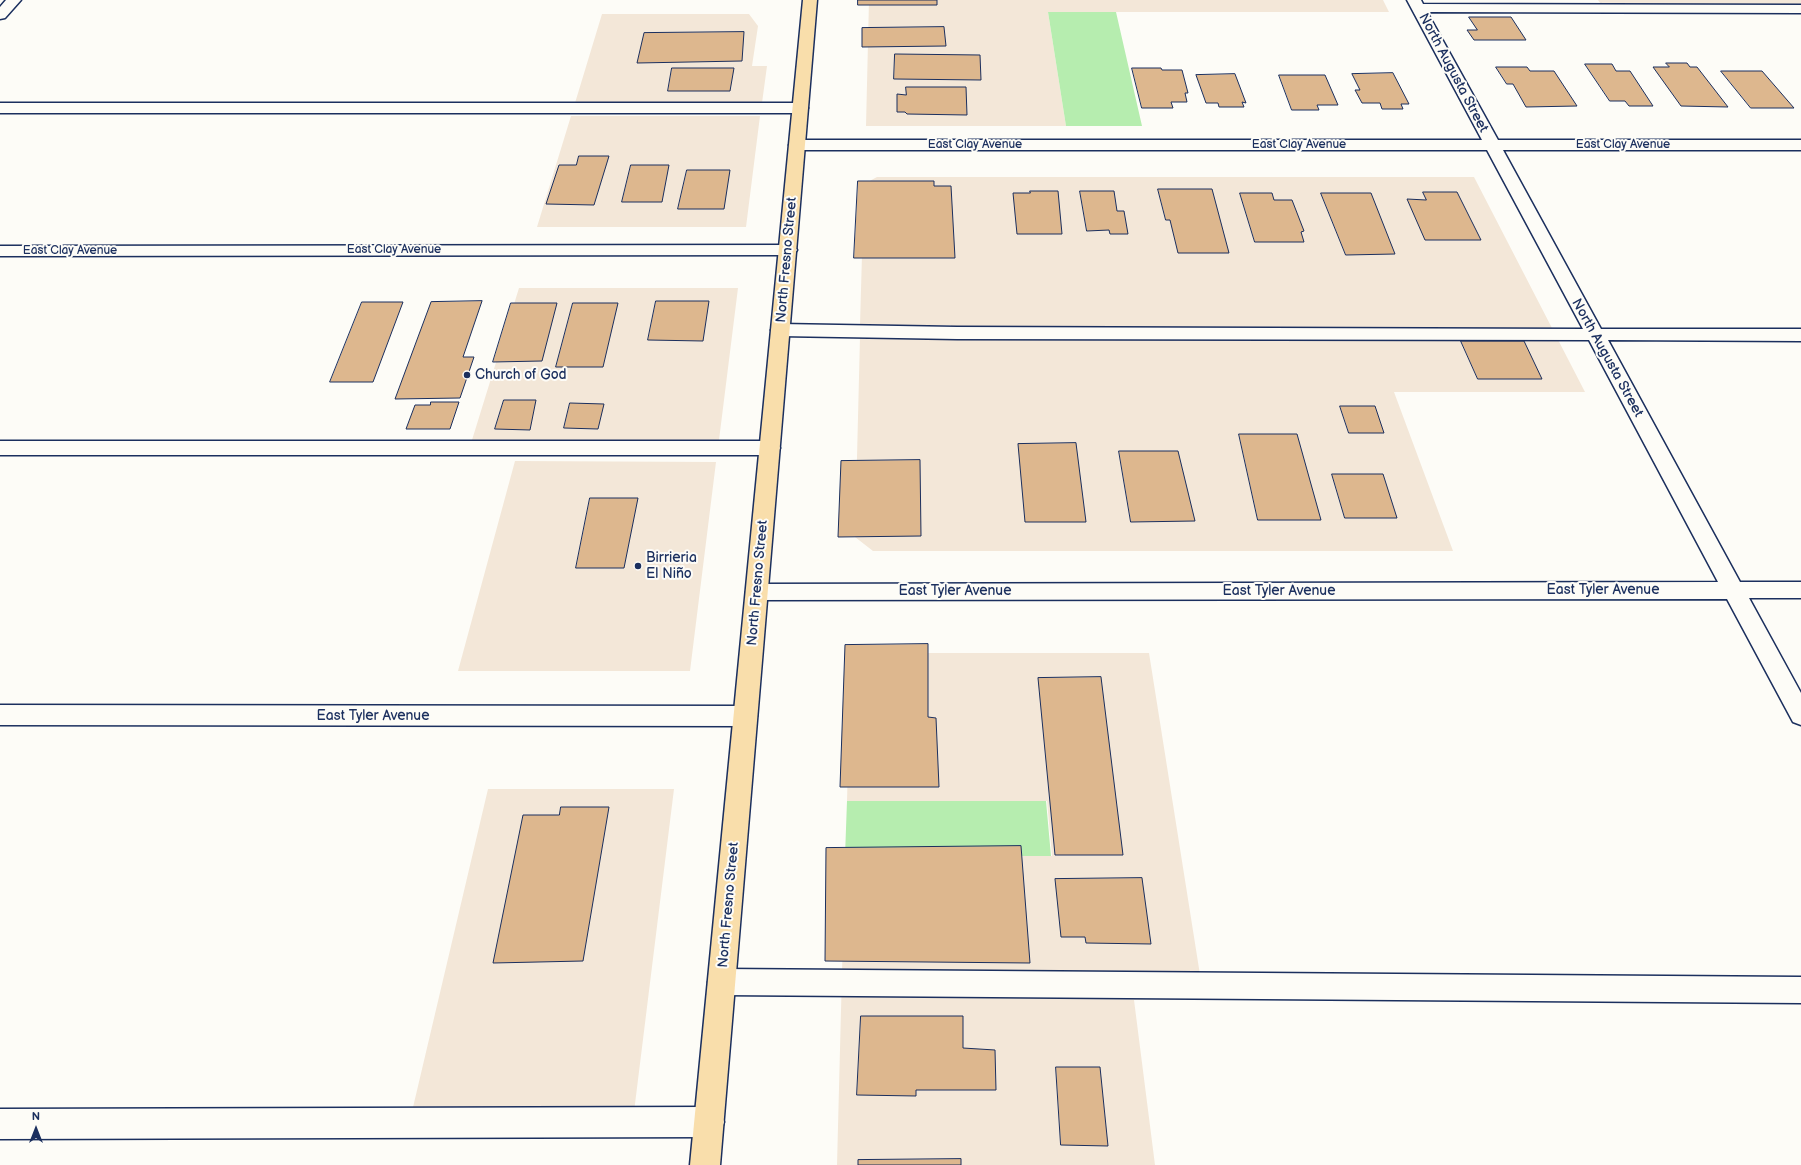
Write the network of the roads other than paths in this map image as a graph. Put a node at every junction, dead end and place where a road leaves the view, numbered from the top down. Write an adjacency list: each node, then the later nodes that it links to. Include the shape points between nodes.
1 (14, 0): 5 (street)
2 (810, 0): 7 (main road, North Fresno Street)
3 (1416, 4): 4 (street); 9 (street, North Augusta Street)
4 (1801, 9)
5 (0, 15)
6 (0, 108): 7 (street)
7 (800, 108): 8 (main road, North Fresno Street)
8 (797, 145): 9 (street, East Clay Avenue); 11 (main road, North Fresno Street)
9 (1492, 145): 10 (street, East Clay Avenue); 14 (street, North Augusta Street)
10 (1801, 145)
11 (788, 250): 12 (street, East Clay Avenue); 13 (main road, North Fresno Street)
12 (0, 251)
13 (780, 330): 14 (street); 17 (main road, North Fresno Street)
14 (1594, 335): 15 (street); 18 (street, North Augusta Street)
15 (1801, 335)
16 (0, 448): 17 (street)
17 (770, 448): 20 (main road, North Fresno Street)
18 (1734, 590): 19 (street, East Tyler Avenue); 20 (street, East Tyler Avenue); 22 (street, North Augusta Street)
19 (1801, 590)
20 (757, 592): 23 (main road, North Fresno Street)
21 (0, 715): 23 (street, East Tyler Avenue)
22 (1801, 715)
23 (745, 716): 24 (main road, North Fresno Street)
24 (722, 982): 25 (street); 26 (main road, North Fresno Street)
25 (1801, 990)
26 (709, 1122): 27 (street); 28 (main road, North Fresno Street)
27 (0, 1124)
28 (705, 1165)

